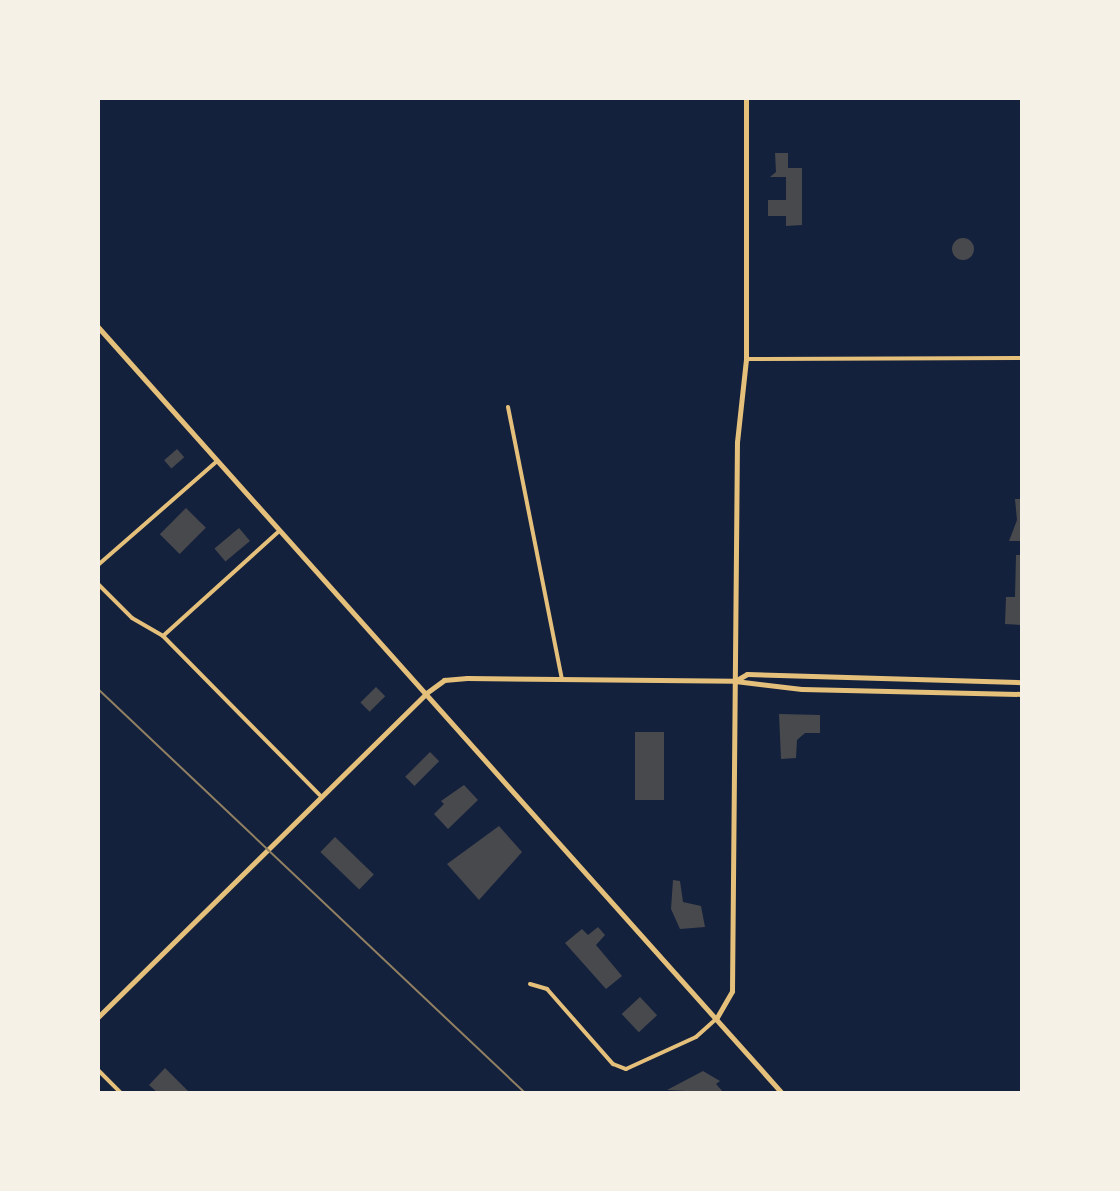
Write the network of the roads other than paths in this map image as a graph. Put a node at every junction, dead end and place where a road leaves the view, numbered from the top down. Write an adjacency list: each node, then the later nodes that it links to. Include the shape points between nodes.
1 (746, 98): 4 (street)
2 (98, 327): 6 (street)
3 (1022, 358): 4 (street)
4 (746, 359): 12 (street, via 737,442)
5 (508, 407): 11 (street)
6 (216, 462): 7 (street); 8 (street)
7 (277, 533): 10 (street); 15 (street)
8 (98, 565)
9 (98, 584): 10 (street, via 132,618)
10 (163, 636): 16 (street)
11 (562, 679): 12 (street); 15 (street, via 444,680)
12 (735, 681): 13 (street, via 747,674); 14 (street, via 748,687); 19 (street, via 732,991)
13 (1022, 682)
14 (1022, 694)
15 (424, 695): 16 (street); 19 (street)
16 (320, 795): 18 (street)
17 (530, 984): 19 (street, via 547,989 613,1064 626,1069 696,1037)
18 (98, 1017)
19 (716, 1019): 22 (street)
20 (98, 1070): 21 (street)
21 (121, 1093)
22 (782, 1093)

